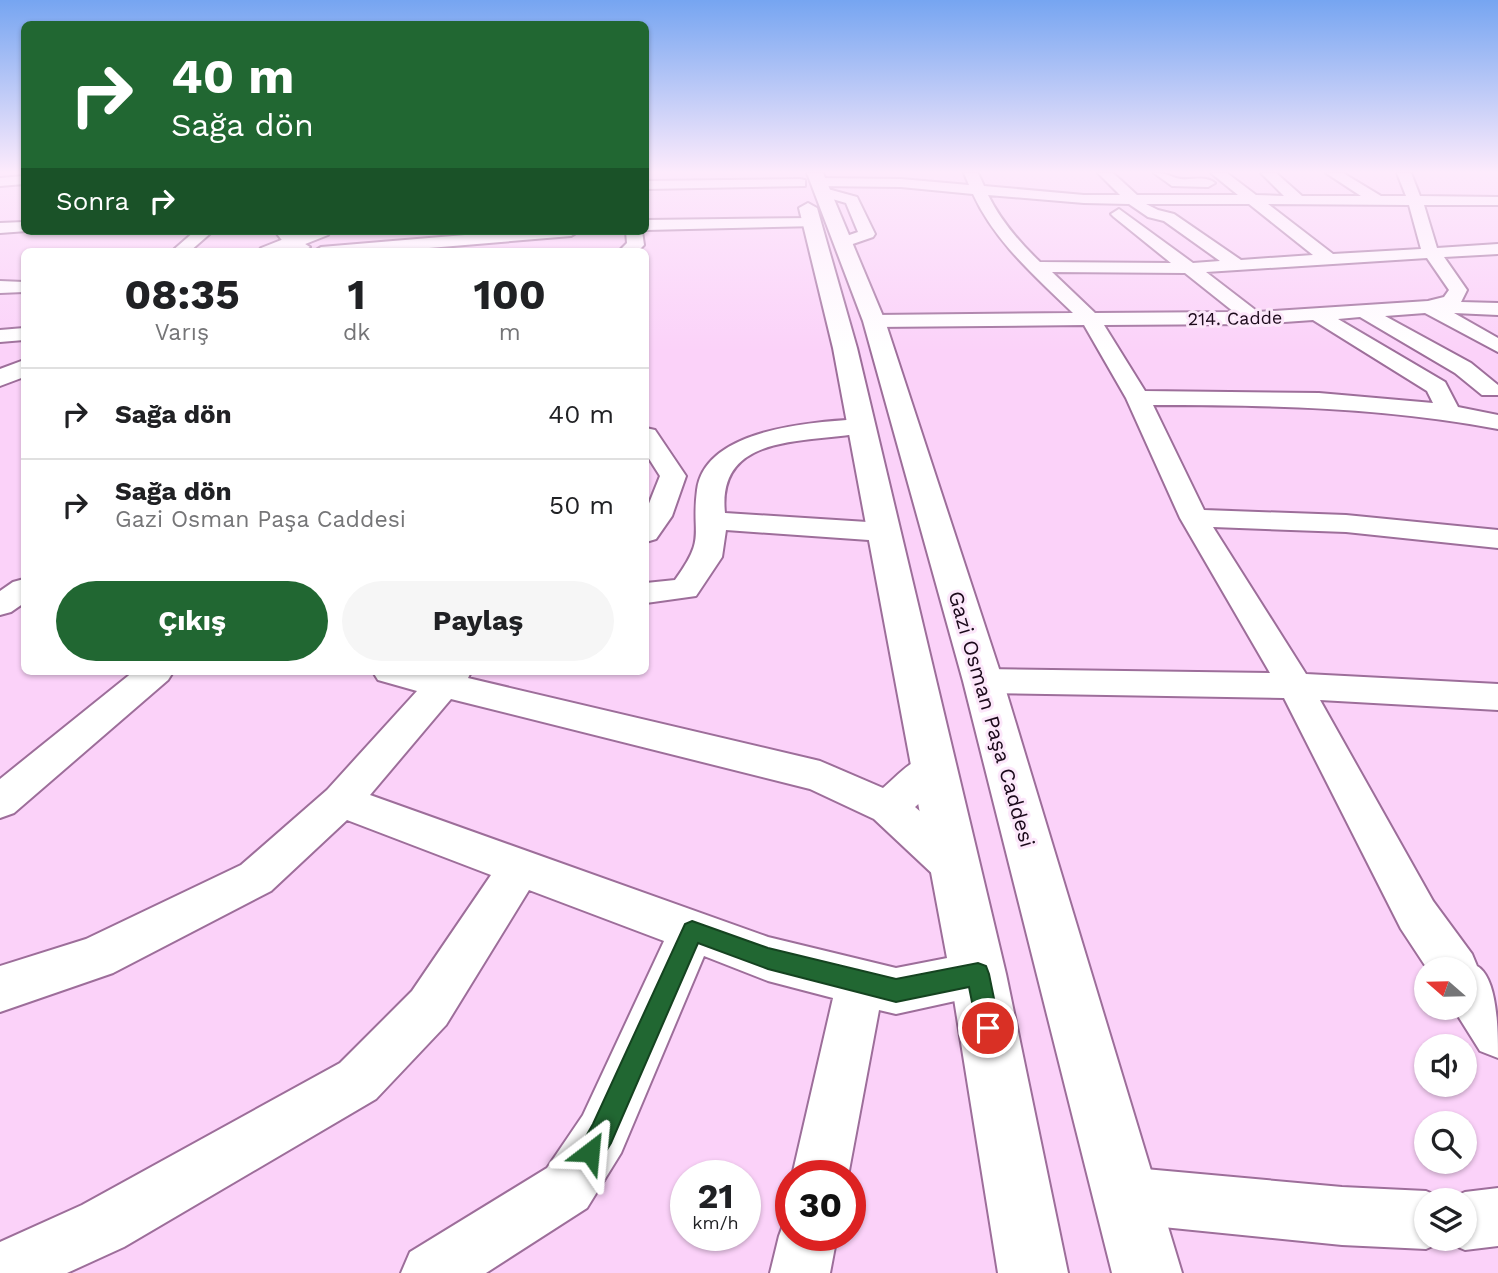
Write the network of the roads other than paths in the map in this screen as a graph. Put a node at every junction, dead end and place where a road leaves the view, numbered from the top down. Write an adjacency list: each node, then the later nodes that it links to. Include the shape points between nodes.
1 (820, 232): 48 (main road)
2 (830, 232): 33 (main road, Gazi Osman Paşa Caddesi)
3 (1004, 232): 23 (street)
4 (1143, 232): 24 (street)
5 (1191, 232): 22 (street)
6 (1294, 232): 21 (street)
7 (1434, 232): 13 (street, 214. Cadde)
8 (1498, 234): 13 (street)
9 (200, 235): 16 (street)
10 (322, 235): 14 (main road)
11 (334, 235): 18 (street)
12 (549, 235): 15 (street)
13 (1439, 240): 20 (street); 21 (street); 27 (street, 214. Cadde, via 1458,290 1449,303)
14 (298, 245): 17 (street)
15 (494, 245): 19 (street)
16 (184, 248)
17 (326, 248)
18 (348, 248)
19 (424, 248)
20 (1498, 249)
21 (1330, 260): 22 (street)
22 (1239, 265): 24 (street)
23 (1037, 267): 24 (street); 32 (street)
24 (1189, 268): 31 (street)
25 (0, 287): 26 (street)
26 (21, 287)
27 (1428, 307): 28 (street); 29 (street, 214. Cadde); 36 (street)
28 (1498, 309)
29 (1363, 312): 30 (street, 214. Cadde); 40 (street)
30 (1318, 315): 31 (street, 214. Cadde); 43 (street)
31 (1254, 318): 32 (street, 214. Cadde)
32 (1091, 320): 33 (street, 214. Cadde); 45 (street)
33 (874, 321): 63 (main road, Gazi Osman Paşa Caddesi)
34 (21, 334): 35 (street)
35 (0, 336)
36 (1498, 345)
37 (21, 353): 38 (main road)
38 (0, 361)
39 (1498, 367): 40 (street)
40 (1463, 368): 44 (street)
41 (21, 369): 42 (main road)
42 (0, 378)
43 (1437, 387): 44 (street); 46 (street)
44 (1494, 391)
45 (1138, 398): 46 (street, via 1316,398); 50 (street)
46 (1449, 412): 47 (street)
47 (1498, 422)
48 (862, 426): 51 (street, via 786,434 720,464 711,484); 53 (main road)
49 (649, 445): 52 (street, via 673,476)
50 (1194, 517): 54 (street, via 1282,517); 64 (street)
51 (711, 521): 53 (street); 58 (street, via 709,551 685,589)
52 (649, 529)
53 (883, 532): 66 (main road)
54 (1498, 539)
55 (0, 577): 56 (street)
56 (21, 582)
57 (21, 591): 59 (street)
58 (649, 593)
59 (0, 605)
60 (152, 675): 68 (street)
61 (415, 675): 62 (street)
62 (449, 679): 67 (street); 69 (street, via 820,776)
63 (982, 681): 64 (street); 80 (main road, Gazi Osman Paşa Caddesi)
64 (1295, 686): 65 (street); 73 (street, via 1417,915)
65 (1498, 697)
66 (932, 768): 69 (street); 70 (main road)
67 (341, 801): 71 (street); 76 (street, via 256,877 96,958)
68 (0, 802)
69 (888, 808): 70 (street)
70 (953, 866): 74 (main road)
71 (520, 867): 72 (street); 85 (street, via 429,1009 358,1081 103,1226)
72 (692, 931): 75 (street, via 768,959); 86 (street, via 602,1134 567,1188)
73 (1446, 957)
74 (978, 974): 75 (street, via 896,990); 88 (main road)
75 (860, 982): 79 (street)
76 (0, 989)
77 (1477, 1002): 78 (street)
78 (1498, 1033)
79 (823, 1160)
80 (1123, 1195): 82 (street); 89 (main road, Gazi Osman Paşa Caddesi)
81 (1498, 1217): 83 (street)
82 (1414, 1219)
83 (1477, 1220)
84 (805, 1251): 87 (street)
85 (0, 1273)
86 (431, 1273)
87 (800, 1273)
88 (1033, 1273)
89 (1147, 1273)

